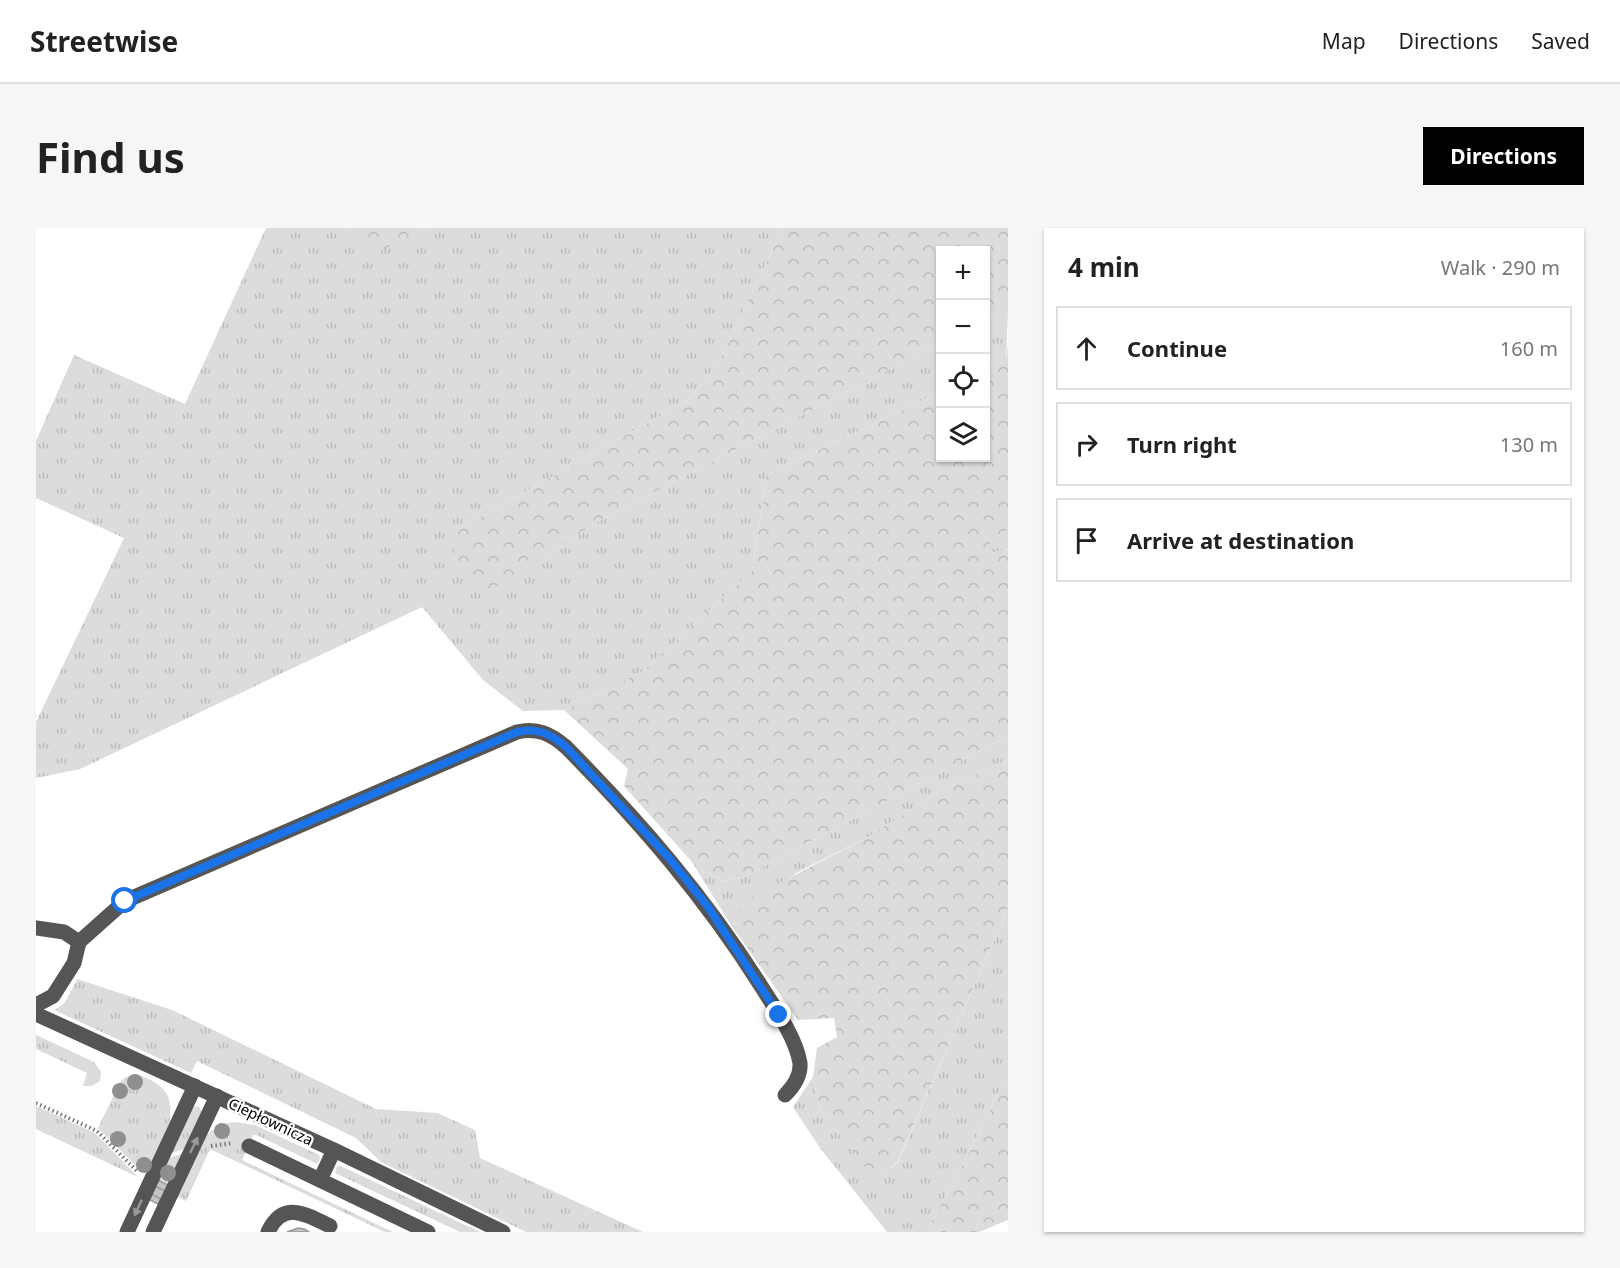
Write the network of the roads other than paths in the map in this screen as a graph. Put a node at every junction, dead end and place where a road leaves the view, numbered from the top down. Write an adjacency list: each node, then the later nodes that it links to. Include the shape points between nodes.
1 (36, 928): 2 (street, via 64,932)
2 (79, 942): 3 (street, via 74,963 53,996); 6 (street, via 125,901 517,732 534,730 566,747 635,819 708,907 748,965 797,1053 800,1069)
3 (36, 1005)
4 (36, 1014): 5 (street, Ciepłownicza)
5 (195, 1086): 7 (street, Ciepłownicza); 12 (street, one-way to 12)
6 (785, 1095)
7 (217, 1096): 9 (street, Ciepłownicza); 13 (street, one-way to 7)
8 (249, 1146): 10 (street)
9 (334, 1150): 10 (street); 16 (street, Ciepłownicza)
10 (320, 1180): 15 (street)
11 (330, 1226): 14 (street, via 308,1215 290,1212 276,1219)
12 (127, 1232)
13 (153, 1232)
14 (268, 1232)
15 (428, 1232)
16 (503, 1232)

